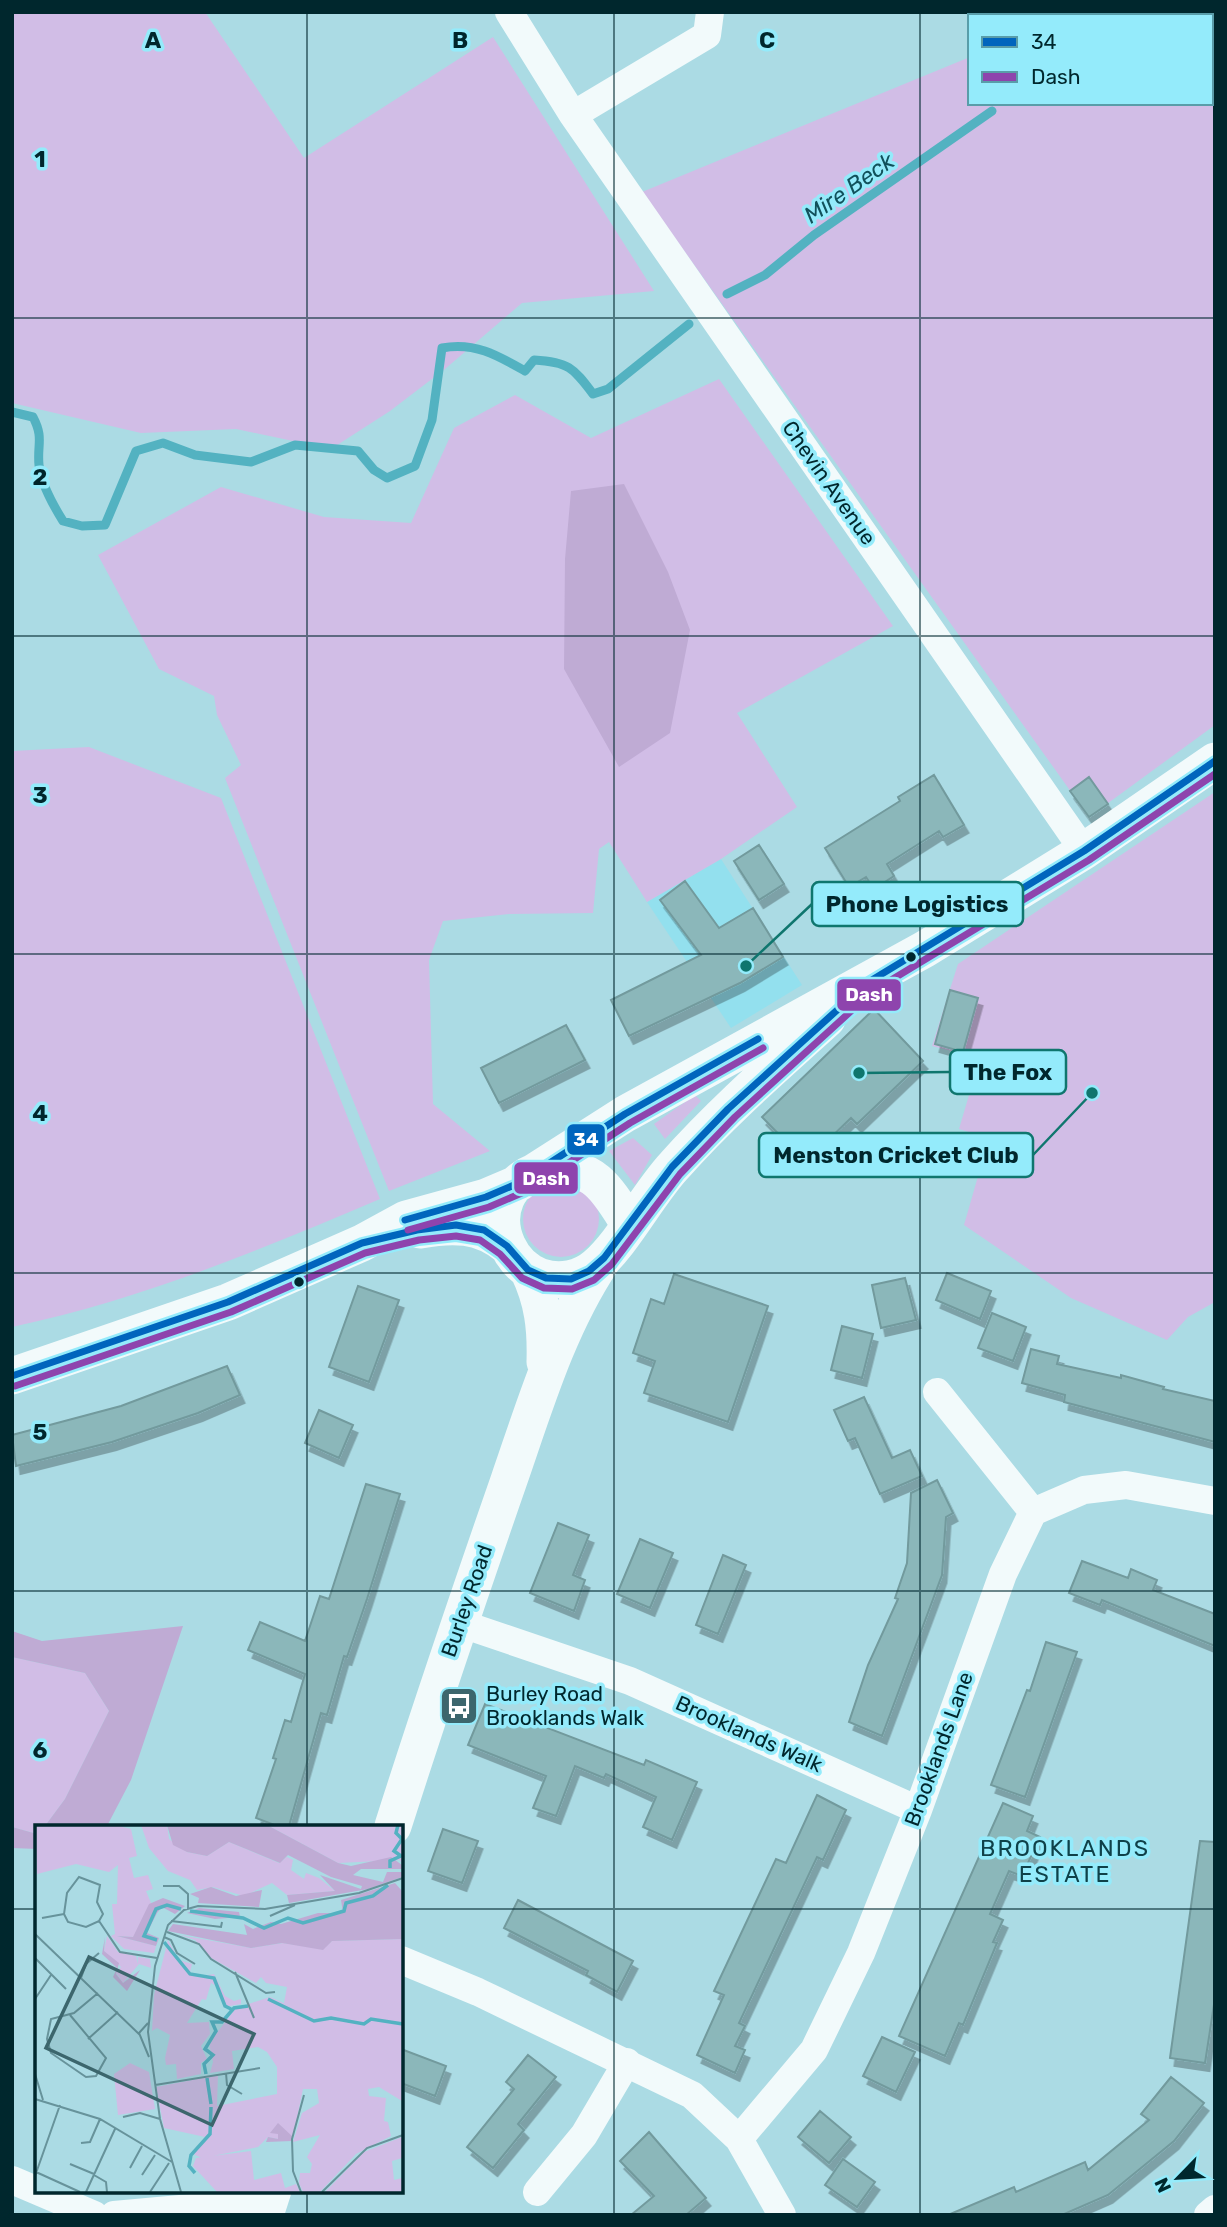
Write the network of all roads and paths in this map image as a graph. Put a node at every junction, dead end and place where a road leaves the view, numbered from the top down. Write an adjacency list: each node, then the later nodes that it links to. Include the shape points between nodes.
1 (509, 12): 3 (street, Chevin Avenue)
2 (710, 12): 3 (street, via 707,35)
3 (573, 115): 5 (street, Chevin Avenue)
4 (1215, 761): 5 (main road)
5 (1084, 851): 6 (main road)
6 (867, 983): 7 (main road, via 636,1108); 8 (main road, via 672,1167)
7 (525, 1178): 8 (main road, via 557,1167 585,1173 598,1182); 9 (main road, via 486,1197 421,1213); 10 (main road, via 503,1209)
8 (629, 1224): 11 (main road)
9 (362, 1243): 10 (main road, via 456,1225 484,1230); 12 (main road, via 228,1302)
10 (518, 1258): 11 (main road, via 547,1279 571,1279 589,1272); 13 (main road, Burley Road, via 539,1292 545,1319)
11 (604, 1258): 13 (main road, Burley Road, via 578,1299)
12 (12, 1376)
13 (545, 1377): 17 (main road, Burley Road)
14 (937, 1392): 16 (street)
15 (1215, 1502): 16 (street, via 1126,1485 1084,1490)
16 (1032, 1513): 18 (street, Brooklands Lane, via 1003,1574)
17 (459, 1623): 18 (street, Brooklands Walk, via 630,1681); 19 (main road, Burley Road)
18 (918, 1810): 22 (street, Brooklands Lane, via 860,1953 814,2050)
19 (393, 1825)
20 (402, 1960): 21 (street)
21 (627, 2062): 22 (street, via 692,2095); 26 (street, via 584,2135)
22 (739, 2139): 31 (street)
23 (12, 2180): 24 (street)
24 (35, 2190)
25 (40, 2192): 29 (street)
26 (537, 2192)
27 (269, 2202): 30 (street)
28 (1215, 2209): 32 (street)
29 (94, 2215)
30 (114, 2215)
31 (782, 2215)
32 (1208, 2215)

